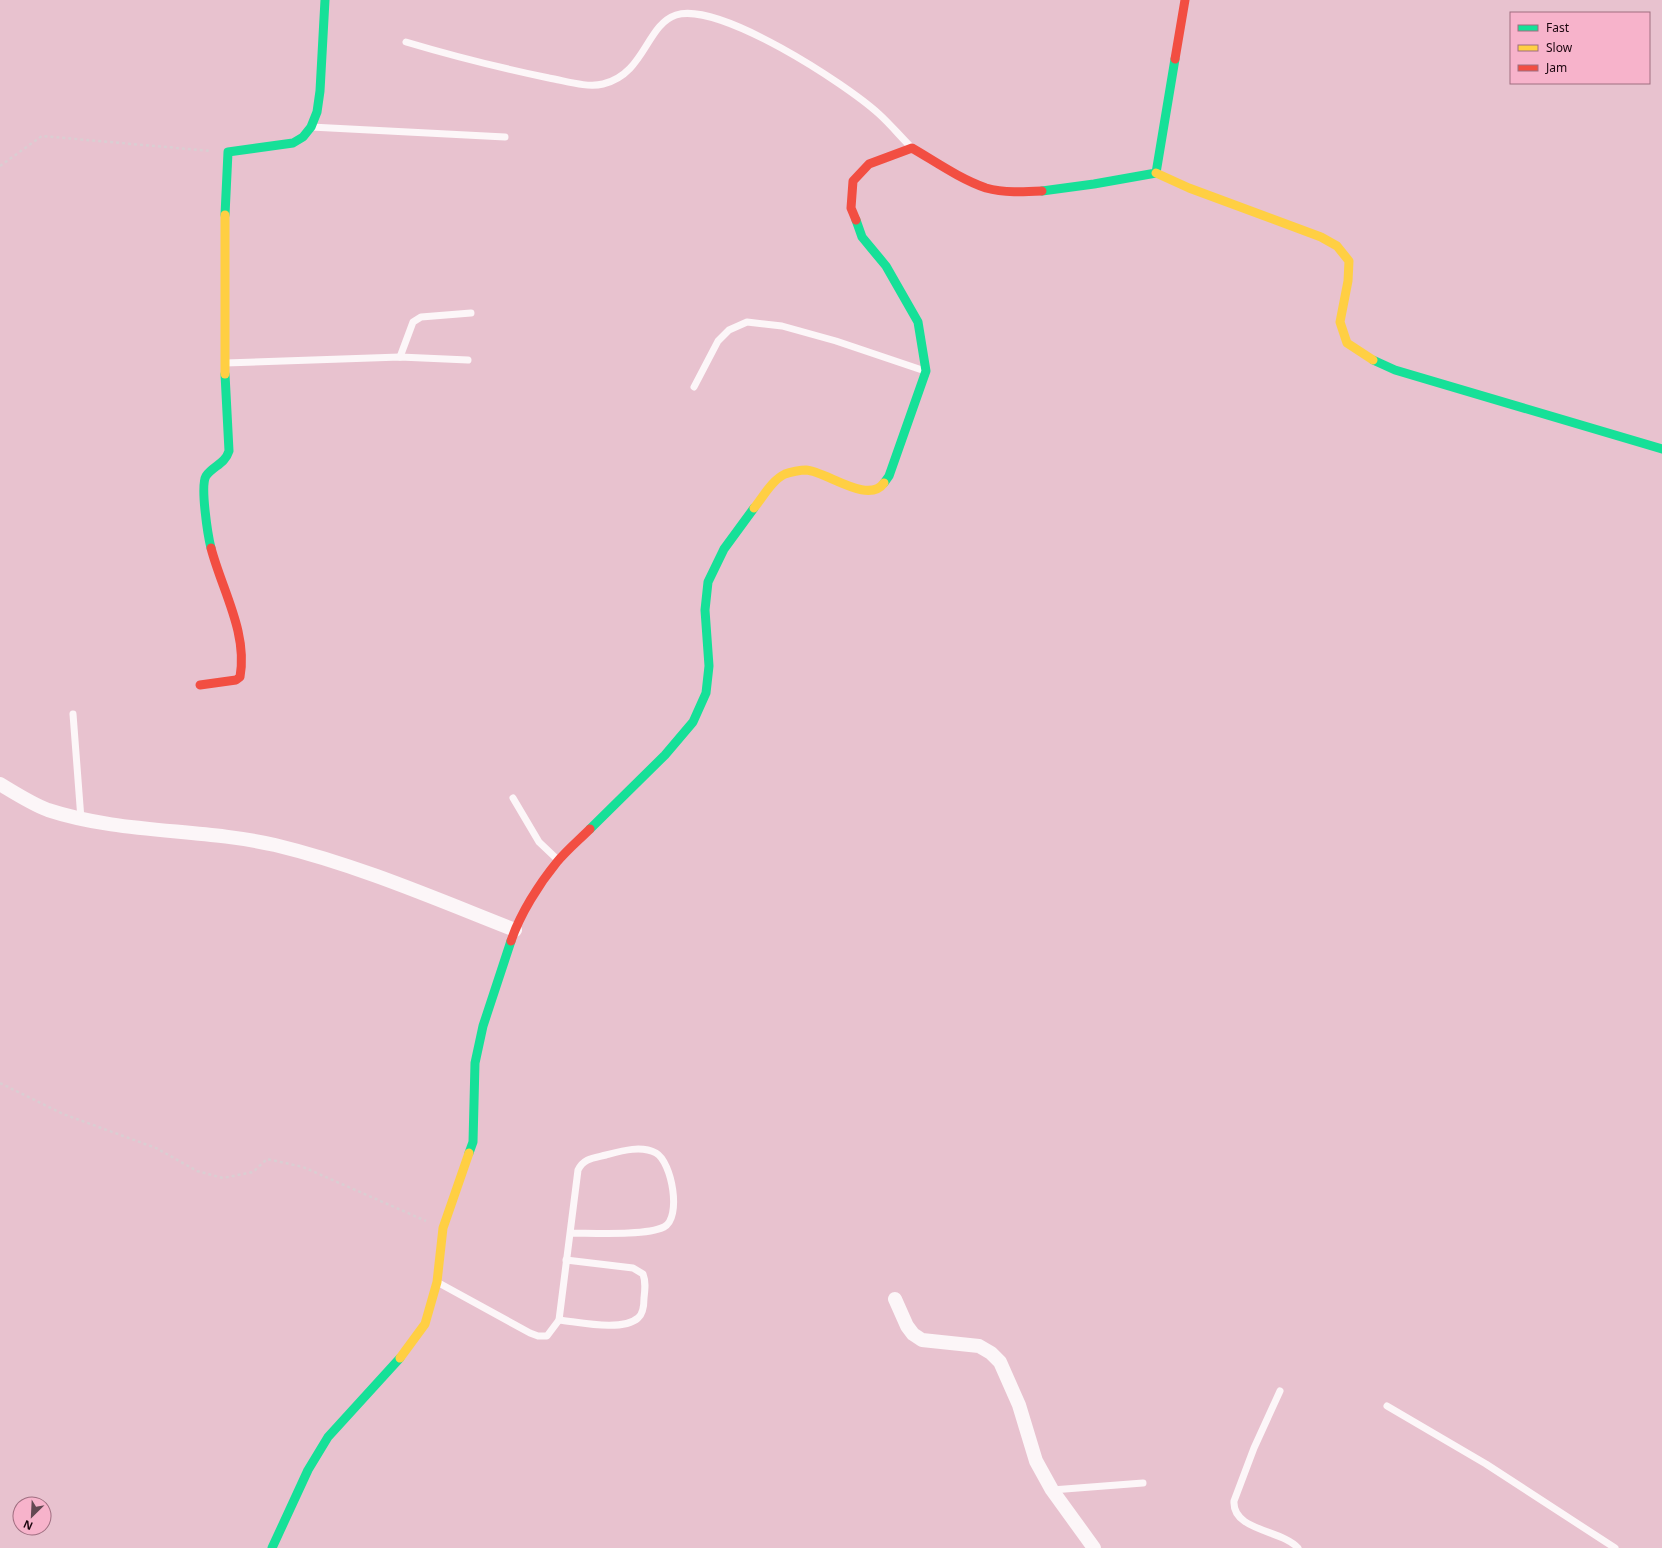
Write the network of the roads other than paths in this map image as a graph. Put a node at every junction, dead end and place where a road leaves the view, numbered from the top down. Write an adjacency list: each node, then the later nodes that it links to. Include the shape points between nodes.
1 (325, 0): 4 (street, via 320,91 317,112)
2 (1185, 0): 7 (street)
3 (406, 42): 6 (lane, via 495,67 575,83 602,85 618,79 634,65 662,25 676,15 697,14 720,19 783,49 819,71 878,113)
4 (311, 127): 5 (lane); 11 (street, via 303,137 293,143 228,152)
5 (505, 137)
6 (912, 148): 7 (street, via 954,173 988,188 1011,193 1069,188); 12 (street, via 869,164 853,181 851,208 862,237 886,266 918,322)
7 (1156, 172): 14 (street, via 1189,188 1321,237 1336,246 1349,261 1340,322 1347,343 1366,356 1395,370)
8 (471, 313): 9 (lane, via 421,317 413,322)
9 (400, 357): 10 (lane); 11 (lane)
10 (468, 360)
11 (224, 363): 15 (street, via 229,451 225,462 207,474 204,484 210,543 239,638 244,668 236,680)
12 (926, 372): 13 (lane, via 836,341 782,326 747,322 729,330 718,341); 20 (street, via 882,487 871,491 859,489 807,470 785,474 770,487 724,549 708,582 705,610 709,666 706,693 693,722 665,755)
13 (694, 386)
14 (1662, 449)
15 (200, 685)
16 (73, 714): 19 (lane)
17 (0, 784): 19 (street, via 46,809)
18 (513, 798): 20 (lane, via 539,842)
19 (81, 819): 21 (street, via 214,834 274,845 354,868)
20 (558, 861): 21 (street)
21 (514, 930): 24 (street, via 483,1026 475,1063 473,1142 443,1228)
22 (571, 1233): 22 (lane, via 581,1163 588,1159 632,1149 648,1150 657,1154 670,1176 674,1210 672,1221 659,1230); 23 (lane)
23 (566, 1260): 26 (lane); 26 (lane, via 633,1268 643,1274 646,1282 644,1307 640,1317 615,1326)
24 (438, 1282): 26 (lane, via 538,1336 547,1336); 31 (street, via 425,1324 405,1353 328,1437 308,1470)
25 (896, 1298): 30 (street, via 907,1326 922,1340 979,1346 1000,1362 1019,1405 1036,1462)
26 (559, 1320)
27 (1280, 1391): 33 (lane, via 1254,1448 1234,1501 1234,1509 1238,1517 1247,1523 1292,1542)
28 (1387, 1406): 34 (lane, via 1486,1464)
29 (1143, 1482): 30 (lane)
30 (1052, 1490): 32 (street)
31 (272, 1548)
32 (1094, 1548)
33 (1298, 1548)
34 (1615, 1548)

